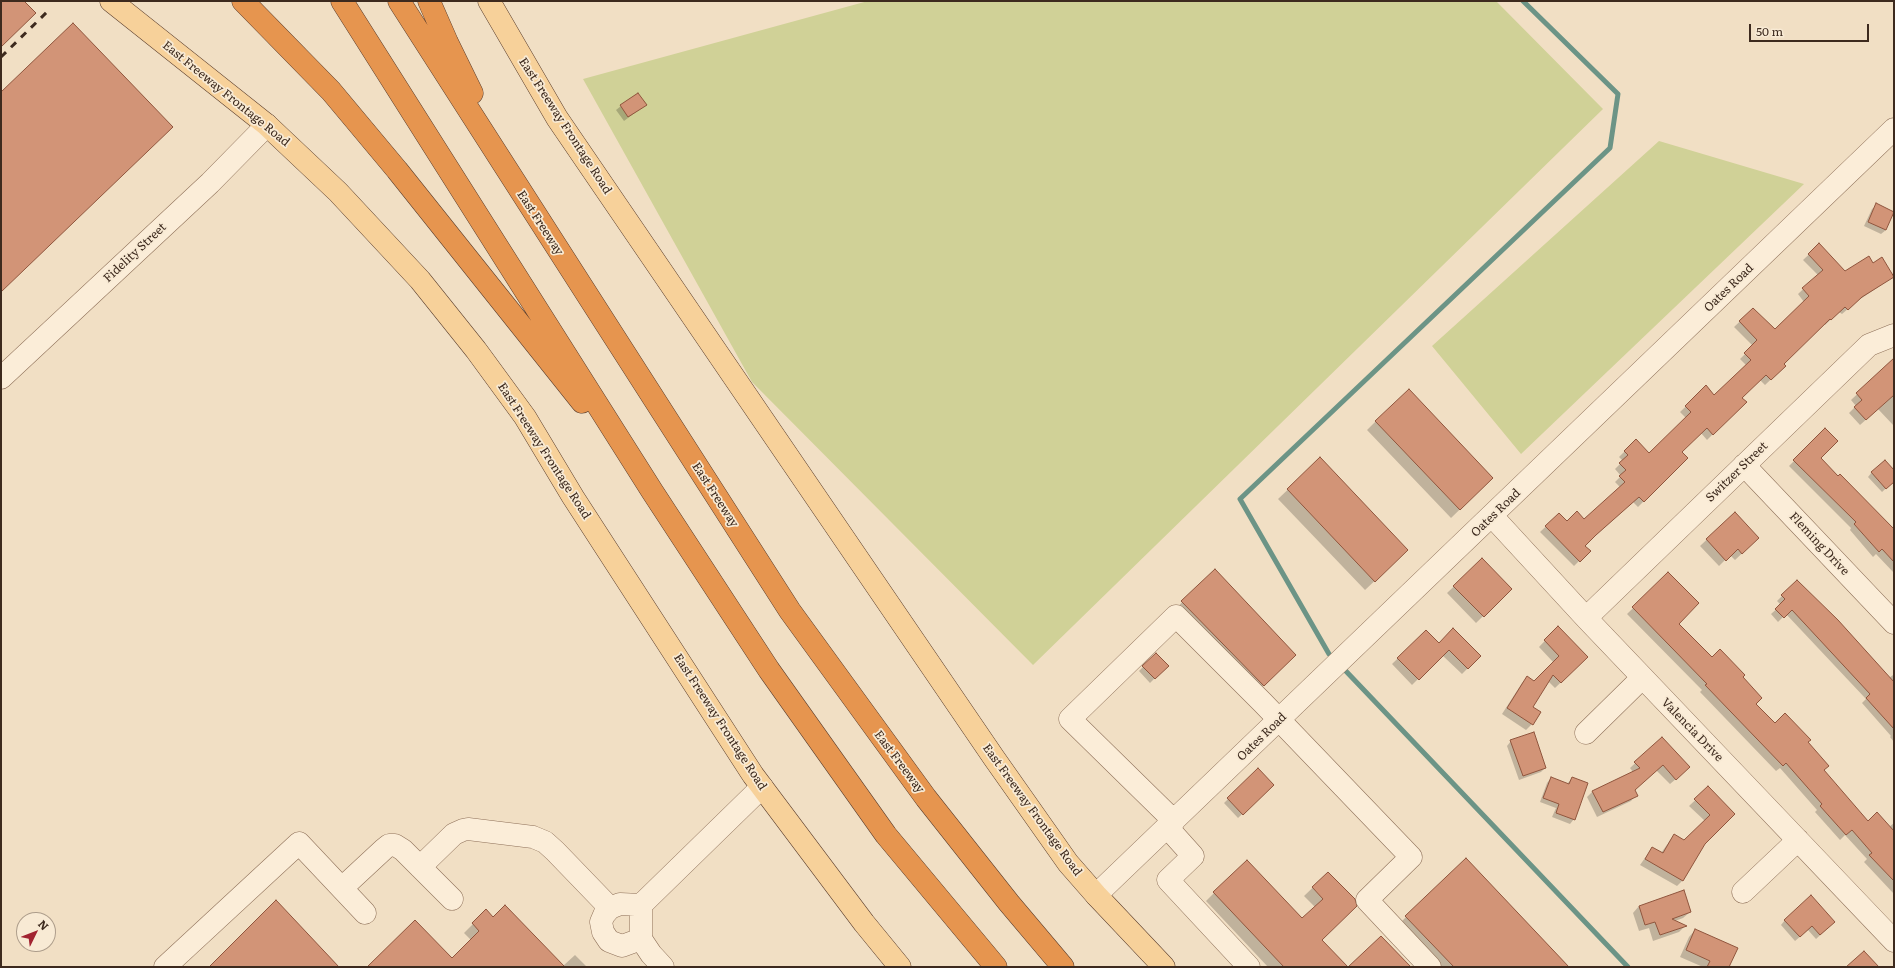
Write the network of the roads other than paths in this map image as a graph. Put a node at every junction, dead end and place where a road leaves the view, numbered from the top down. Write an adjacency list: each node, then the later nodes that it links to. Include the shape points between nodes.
1 (111, 1): 7 (main road, East Freeway Frontage Road)
2 (242, 1): 13 (highway, via 331,91 362,128)
3 (342, 1): 13 (highway)
4 (399, 1): 9 (highway, East Freeway)
5 (430, 1): 9 (highway, via 447,42 500,147)
6 (490, 1): 27 (main road, East Freeway Frontage Road, via 557,118 741,390 994,758 1068,863)
7 (267, 125): 11 (street, Fidelity Street, via 210,183); 20 (main road, East Freeway Frontage Road, via 338,192 420,280 476,350 525,417 573,497)
8 (1894, 129): 14 (street, Oates Road)
9 (567, 264): 34 (highway, East Freeway, via 803,629 926,798 1009,903)
10 (1894, 335): 12 (street, Switzer Street, via 1869,345)
11 (1, 378)
12 (1744, 465): 15 (street, Switzer Street); 16 (street, Fleming Drive)
13 (652, 491): 22 (highway, via 769,670)
14 (1492, 516): 15 (street, Valencia Drive); 18 (street, Oates Road)
15 (1586, 618): 17 (street, Valencia Drive)
16 (1894, 623)
17 (1642, 678): 19 (street); 23 (street, Valencia Drive)
18 (1280, 720): 21 (street, Oates Road); 21 (street, via 1176,616 1070,719); 42 (street, via 1411,858 1367,900)
19 (1586, 732)
20 (762, 787): 29 (street); 37 (main road, East Freeway Frontage Road)
21 (1170, 824): 27 (street, Oates Road); 41 (street, via 1192,856 1168,880)
22 (886, 835): 38 (highway); 39 (highway)
23 (1798, 840): 26 (street); 33 (street, Valencia Drive)
24 (420, 867): 25 (street, via 403,850 395,845 389,845); 28 (street); 30 (street, via 454,834 463,830 533,837 545,842)
25 (342, 888): 31 (street); 35 (street, via 299,843)
26 (1743, 892)
27 (1096, 895): 40 (main road, East Freeway Frontage Road)
28 (452, 899)
29 (641, 905): 30 (street, via 620,904); 32 (street)
30 (610, 908): 32 (street, via 601,922 608,941 622,946)
31 (365, 913)
32 (641, 939): 36 (street)
33 (1894, 941)
34 (1061, 963)
35 (165, 967)
36 (663, 967)
37 (900, 967)
38 (976, 967)
39 (996, 967)
40 (1164, 967)
41 (1249, 967)
42 (1430, 967)

